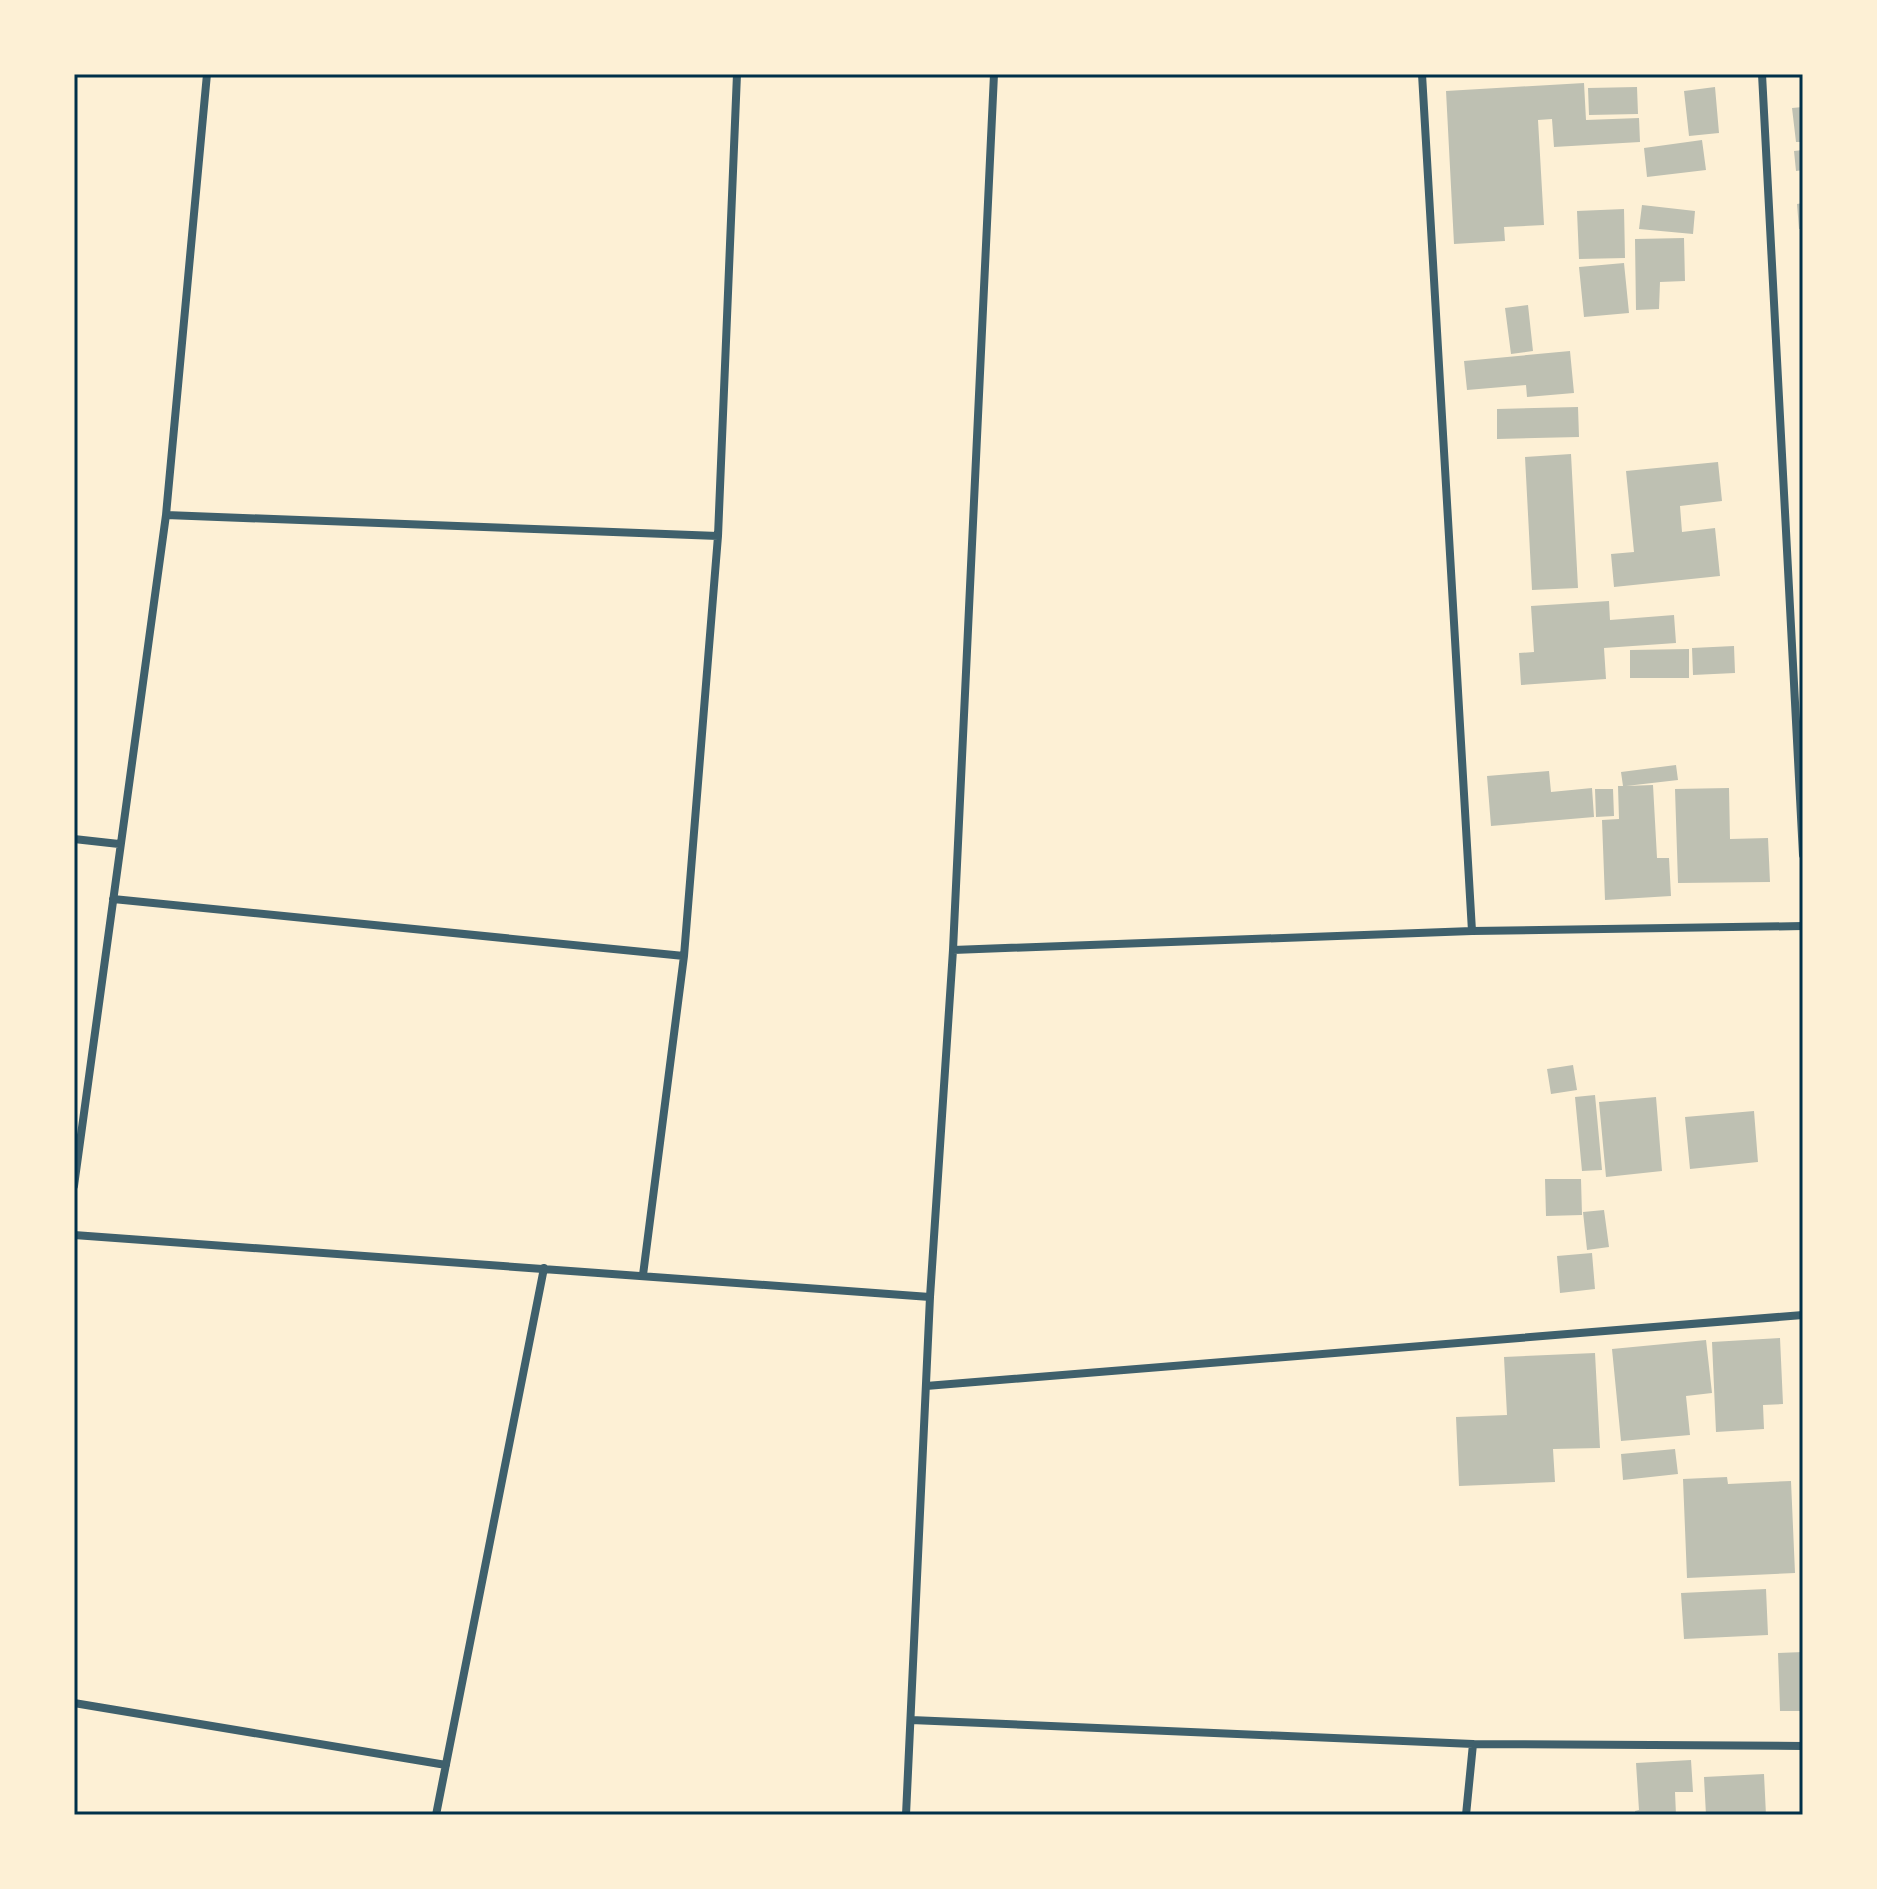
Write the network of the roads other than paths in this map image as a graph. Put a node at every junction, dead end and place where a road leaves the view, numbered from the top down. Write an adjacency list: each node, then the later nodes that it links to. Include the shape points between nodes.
1 (207, 74): 6 (street)
2 (737, 74): 7 (street)
3 (994, 74): 16 (street)
4 (1422, 74): 15 (street)
5 (1762, 74): 9 (street)
6 (166, 515): 7 (street); 11 (street)
7 (718, 536): 17 (street)
8 (1803, 643): 9 (street)
9 (1792, 644): 12 (street)
10 (74, 839): 11 (street)
11 (119, 844): 13 (street)
12 (1803, 855)
13 (113, 899): 17 (street); 18 (street)
14 (1803, 926): 15 (street)
15 (1472, 931): 16 (street)
16 (953, 950): 22 (street)
17 (684, 956): 21 (street)
18 (74, 1186)
19 (74, 1235): 20 (street)
20 (544, 1268): 21 (street); 29 (street)
21 (643, 1275): 22 (street)
22 (930, 1297): 24 (street)
23 (1803, 1315): 24 (street)
24 (926, 1386): 26 (street)
25 (74, 1703): 29 (street)
26 (911, 1720): 27 (street); 31 (street)
27 (1473, 1744): 28 (street); 32 (street)
28 (1803, 1746)
29 (446, 1765): 30 (street)
30 (436, 1815)
31 (906, 1815)
32 (1466, 1815)

